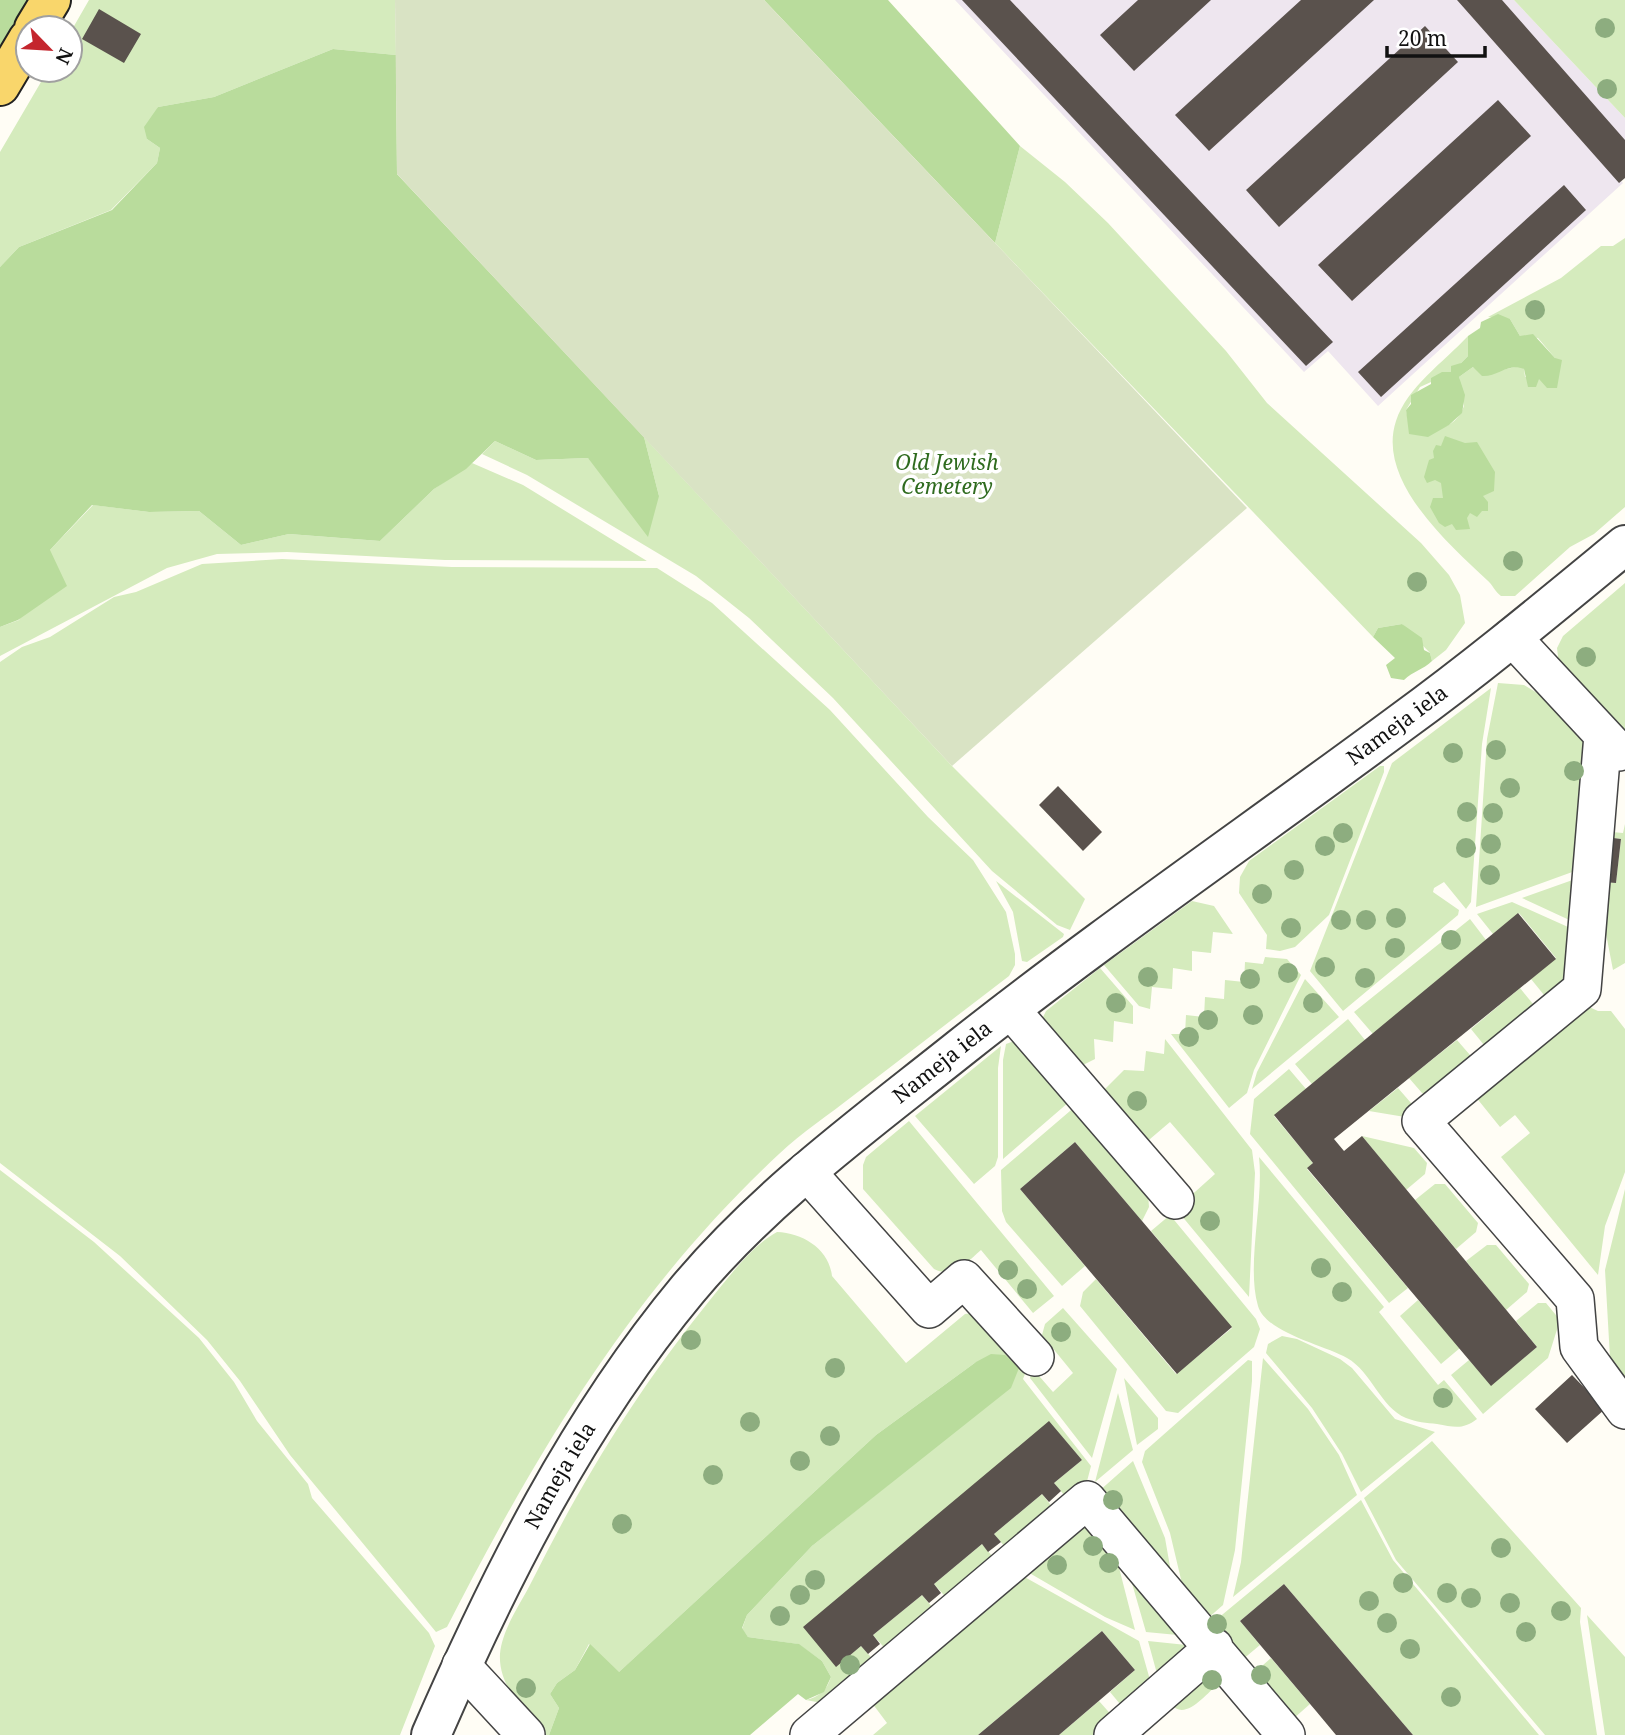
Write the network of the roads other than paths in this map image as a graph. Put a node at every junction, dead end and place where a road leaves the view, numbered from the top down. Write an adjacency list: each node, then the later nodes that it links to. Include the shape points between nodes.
1 (14, 62): 2 (main road)
2 (0, 86)
3 (1625, 545): 4 (street, Nameja iela)
4 (1512, 637): 5 (street); 6 (street, Nameja iela, via 1406,720)
5 (1614, 747): 10 (street, via 1582,989 1421,1121 1575,1299 1579,1347)
6 (1010, 1009): 7 (street, Nameja iela); 8 (street)
7 (806, 1171): 9 (street, via 929,1309 964,1279); 12 (street, Nameja iela, via 691,1286 618,1381 533,1523)
8 (1175, 1200)
9 (1035, 1357)
10 (1625, 1410)
11 (1214, 1647): 15 (street, via 1087,1500); 16 (street); 17 (street)
12 (461, 1665): 13 (street, Nameja iela); 14 (street)
13 (430, 1735)
14 (526, 1735)
15 (809, 1735)
16 (1112, 1735)
17 (1286, 1735)

